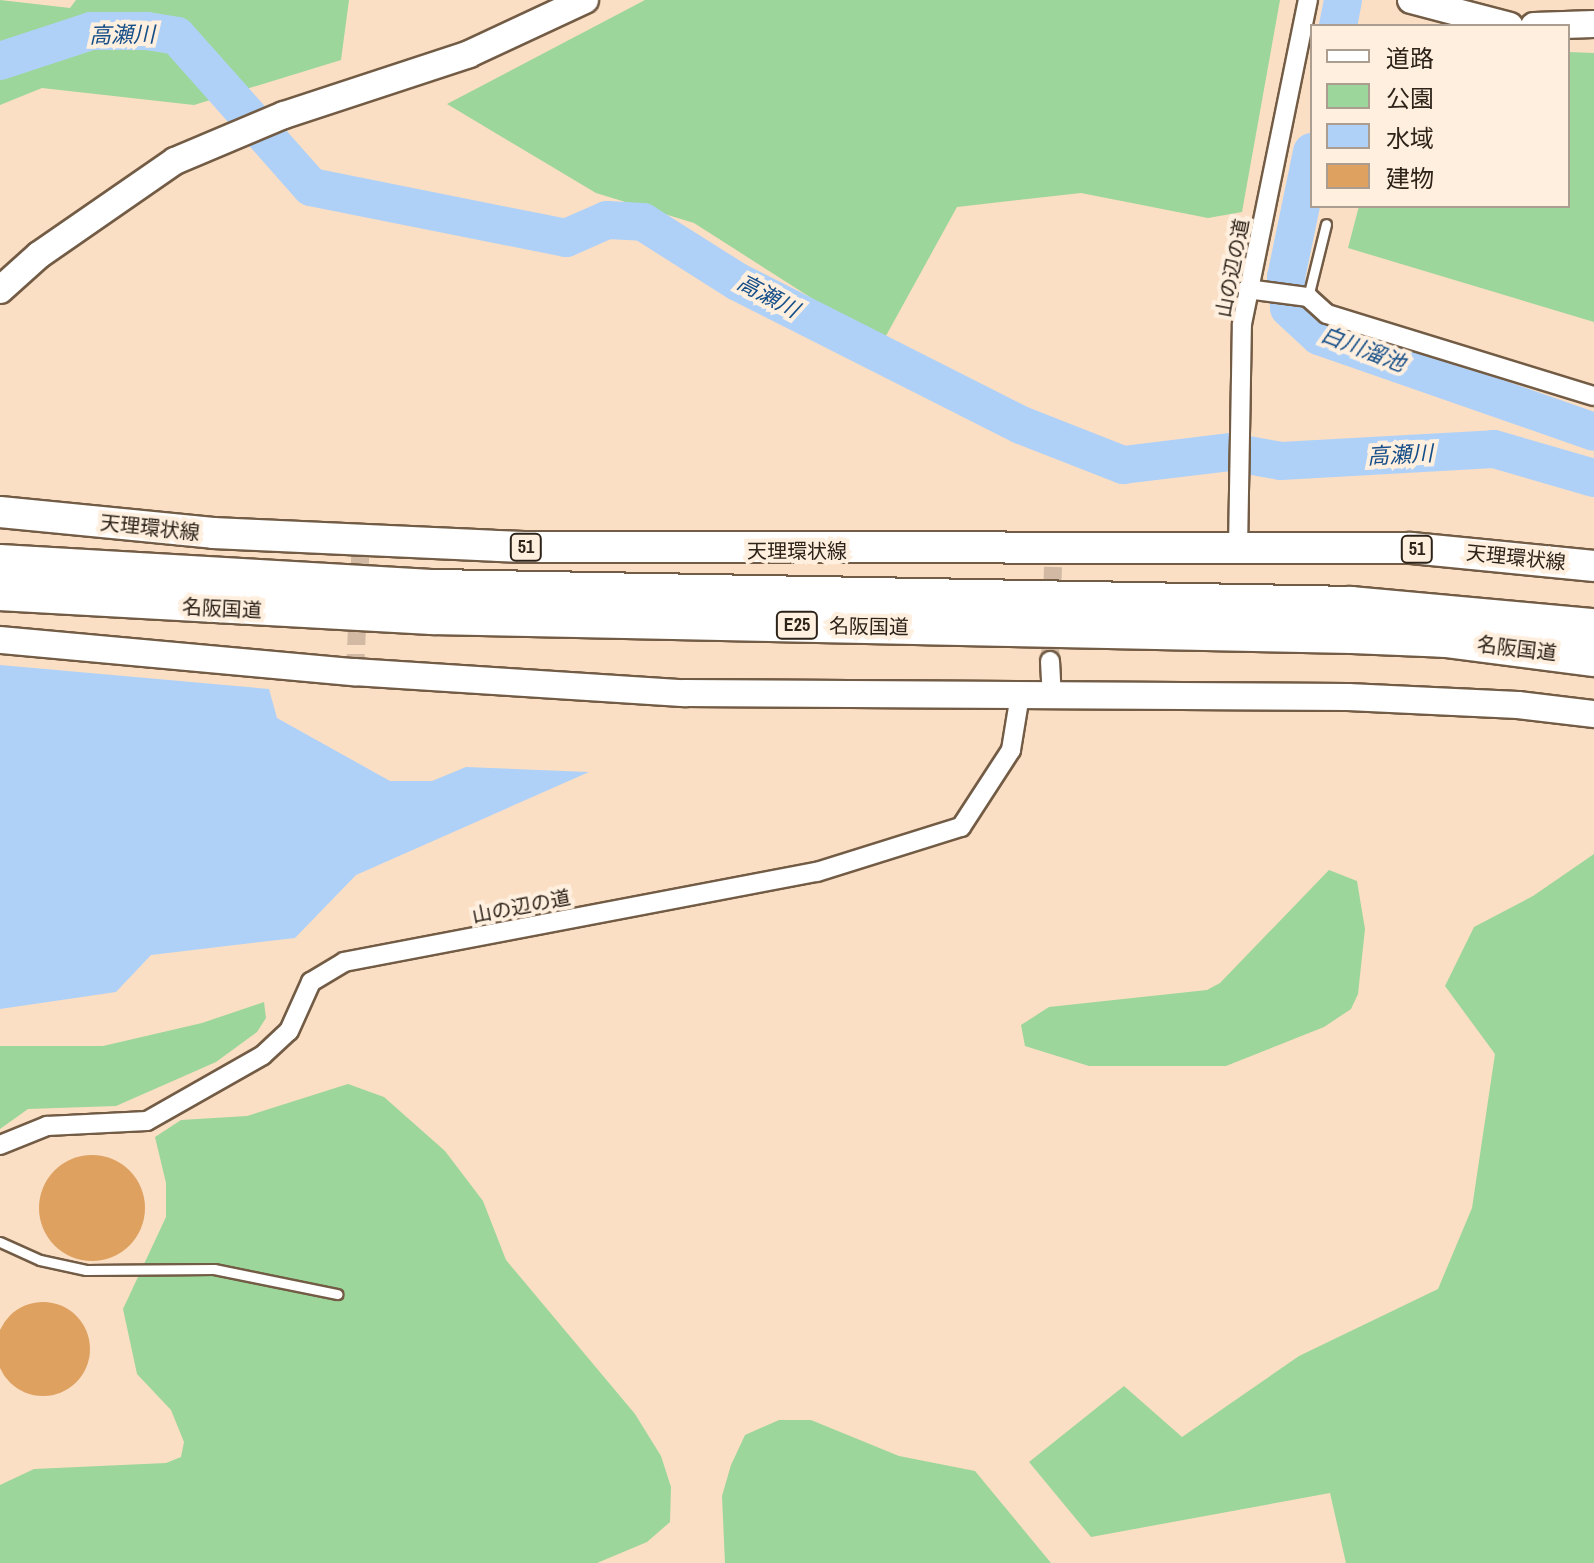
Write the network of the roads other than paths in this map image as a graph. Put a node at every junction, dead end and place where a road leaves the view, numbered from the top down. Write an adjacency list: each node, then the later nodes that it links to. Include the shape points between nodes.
1 (585, 0): 9 (street, via 469,54 243,130 175,161 39,255)
2 (1308, 0): 8 (street, 山の辺の道)
3 (1411, 0): 4 (street)
4 (1502, 24)
5 (1594, 24): 6 (street)
6 (1570, 25)
7 (1326, 224): 10 (lane)
8 (1247, 289): 10 (street); 13 (street, 山の辺の道)
9 (0, 290)
10 (1308, 297): 11 (street, via 1327,314)
11 (1594, 396)
12 (0, 512): 13 (main road, 天理環状線 / 51, via 213,533 524,547 1054,558)
13 (1238, 549): 15 (main road, 天理環状線 / 51, via 1411,548)
14 (0, 562): 17 (highway, 名阪国道 / E25, via 435,587 1351,604)
15 (1594, 566)
16 (0, 593): 19 (highway, 名阪国道 / E25, via 402,616 1352,636)
17 (1594, 626)
18 (0, 640): 23 (street, via 355,672 684,693)
19 (1542, 650): 20 (highway, 名阪国道 / E25); 22 (highway)
20 (1594, 659)
21 (1050, 661): 24 (street)
22 (1594, 666)
23 (1020, 695): 24 (street); 26 (street, 山の辺の道, via 1011,750 961,827 817,872 344,962 311,982 289,1031 263,1055 147,1121 47,1126)
24 (1052, 695): 25 (street, via 1348,697)
25 (1594, 714)
26 (0, 1145)
27 (0, 1242): 28 (lane, via 40,1260 86,1270 214,1269)
28 (337, 1294)

